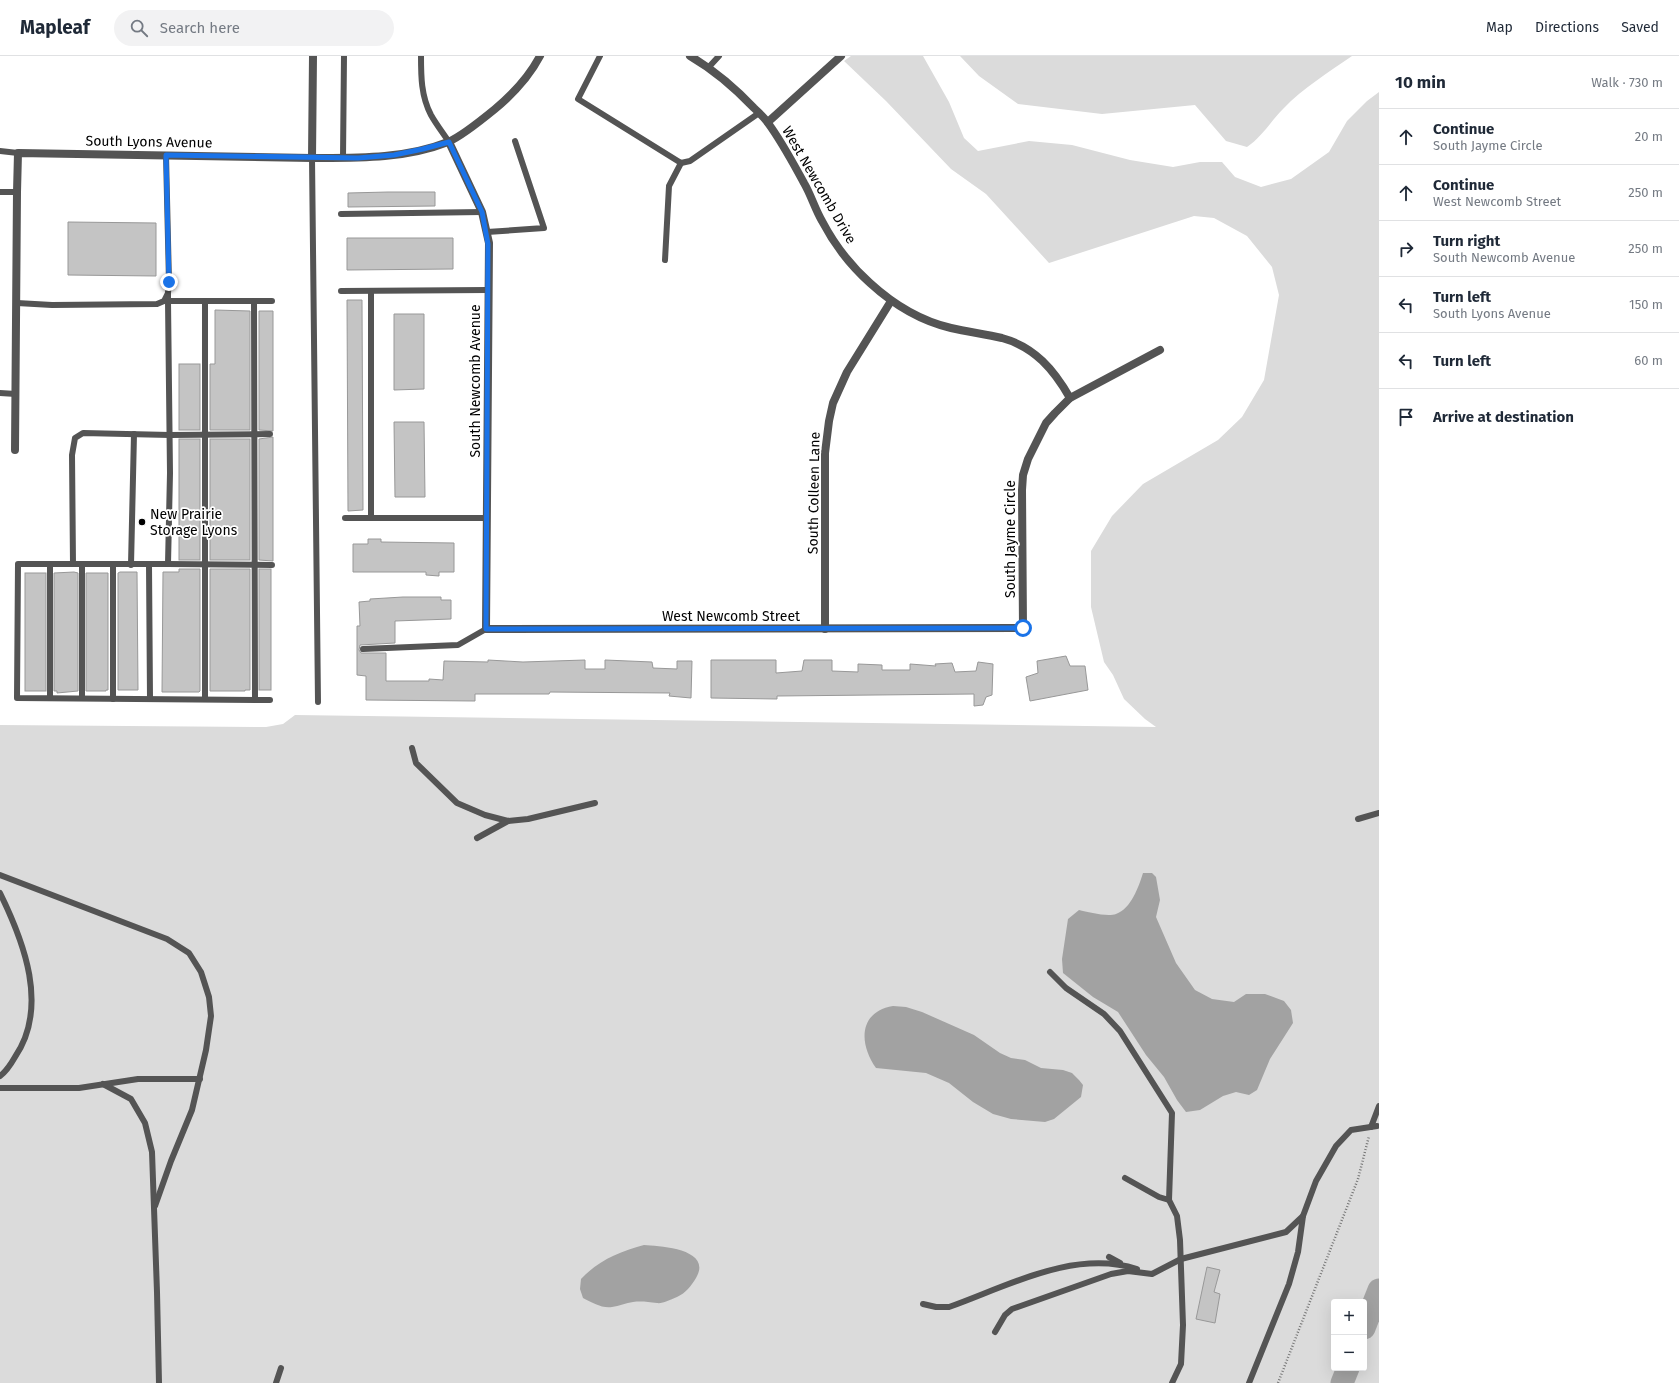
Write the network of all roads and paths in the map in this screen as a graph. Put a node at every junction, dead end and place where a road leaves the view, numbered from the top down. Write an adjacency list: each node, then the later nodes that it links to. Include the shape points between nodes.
1 (313, 56): 17 (street)
2 (344, 56): 18 (lane)
3 (421, 56): 13 (lane, via 424,97 431,115)
4 (540, 56): 13 (street, South Lyons Avenue, via 511,95 486,117)
5 (600, 56): 19 (lane, via 578,99)
6 (690, 56): 9 (street, West Newcomb Drive)
7 (719, 56): 9 (lane)
8 (841, 56): 11 (street)
9 (708, 68): 10 (street, West Newcomb Drive)
10 (759, 113): 11 (street, West Newcomb Drive); 19 (lane, via 690,161)
11 (768, 122): 34 (street, West Newcomb Drive, via 796,167 834,241 849,262)
12 (515, 141): 24 (lane, via 544,228)
13 (449, 142): 18 (street, South Lyons Avenue, via 394,155); 22 (street, South Newcomb Avenue)
14 (0, 150): 15 (lane)
15 (18, 153): 16 (street, South Lyons Avenue); 21 (street)
16 (166, 155): 17 (street, South Lyons Avenue); 29 (lane)
17 (312, 158): 18 (street, South Lyons Avenue); 70 (lane)
18 (343, 158)
19 (681, 163): 25 (lane, via 669,186)
20 (0, 192): 21 (lane)
21 (17, 192): 35 (street)
22 (482, 212): 23 (lane); 24 (street, South Newcomb Avenue)
23 (341, 214)
24 (487, 232): 26 (street, South Newcomb Avenue)
25 (665, 260)
26 (488, 290): 28 (lane); 48 (street, South Newcomb Avenue)
27 (341, 291): 28 (lane)
28 (371, 291): 47 (lane)
29 (168, 292): 30 (lane); 35 (lane, via 164,301 157,304 52,305)
30 (168, 301): 31 (lane); 43 (lane)
31 (205, 301): 32 (lane); 44 (lane)
32 (254, 301): 33 (lane); 41 (lane)
33 (272, 301)
34 (891, 301): 39 (street, West Newcomb Drive, via 931,322 1003,338 1023,346 1040,357 1050,368); 61 (street, South Colleen Lane, via 848,372 833,403 829,421 825,453)
35 (17, 302): 38 (street)
36 (1160, 350): 39 (street, South Jayme Circle)
37 (0, 393): 38 (lane)
38 (16, 394): 45 (street)
39 (1070, 398): 60 (street, South Jayme Circle, via 1046,423 1023,475 1023,628)
40 (134, 434): 43 (lane); 50 (lane, via 83,433 75,438 72,456); 55 (lane)
41 (254, 434): 42 (lane); 44 (lane); 57 (lane)
42 (270, 434)
43 (170, 435): 44 (lane); 52 (lane)
44 (205, 435): 53 (lane)
45 (15, 450)
46 (345, 518): 47 (lane)
47 (371, 518): 48 (lane)
48 (487, 518): 59 (street, South Newcomb Avenue)
49 (50, 564): 50 (lane); 63 (lane); 63 (lane, via 18,564 17,698)
50 (73, 564): 51 (lane)
51 (82, 564): 54 (lane); 64 (lane)
52 (168, 564): 53 (lane); 56 (lane)
53 (205, 564): 57 (lane); 67 (lane)
54 (113, 565): 55 (lane); 65 (lane)
55 (131, 565): 56 (lane)
56 (149, 565): 66 (lane)
57 (255, 565): 58 (lane); 68 (lane)
58 (272, 565)
59 (486, 629): 61 (street, West Newcomb Street); 62 (lane, via 458,645)
60 (976, 629): 61 (street, West Newcomb Street)
61 (825, 630)
62 (363, 649)
63 (50, 698): 64 (lane)
64 (82, 698): 65 (lane)
65 (113, 699): 66 (lane)
66 (150, 699): 67 (lane)
67 (205, 699): 68 (lane)
68 (255, 700): 69 (lane)
69 (270, 700)
70 (318, 702)
71 (412, 748): 75 (lane, via 416,763 457,803)
72 (595, 803): 75 (lane, via 528,819)
73 (1379, 813): 74 (lane)
74 (1358, 819)
75 (508, 821): 76 (lane)
76 (476, 838)
77 (0, 875): 81 (lane, via 167,939 189,953 201,972 209,997 211,1016)
78 (0, 893): 80 (lane, via 25,951 32,998 30,1022 21,1048 5,1073)
79 (1050, 972): 87 (lane, via 1066,988 1104,1014 1120,1031 1172,1113)
80 (0, 1076)
81 (200, 1079): 82 (lane, via 138,1080); 88 (lane, via 192,1110)
82 (103, 1084): 83 (lane, via 79,1088); 88 (lane, via 131,1099 145,1123 152,1152)
83 (0, 1088)
84 (1379, 1106): 85 (lane)
85 (1374, 1127): 89 (lane, via 1351,1130 1336,1146 1316,1181); 101 (path, via 1358,1179)
86 (1125, 1178): 87 (lane, via 1159,1197)
87 (1170, 1200): 91 (lane, via 1177,1216)
88 (154, 1206): 97 (lane)
89 (1303, 1216): 91 (lane, via 1286,1232); 100 (lane, via 1298,1252 1289,1284)
90 (1109, 1257): 92 (lane)
91 (1181, 1259): 93 (lane); 99 (lane, via 1182,1364)
92 (1122, 1264): 93 (lane); 94 (lane, via 1093,1263 1056,1268 949,1307)
93 (1152, 1274): 95 (lane, via 1121,1271 1021,1305 1005,1315)
94 (923, 1304)
95 (995, 1332)
96 (281, 1368): 98 (lane)
97 (159, 1383)
98 (276, 1383)
99 (1172, 1383)
100 (1249, 1383)
101 (1278, 1383)

